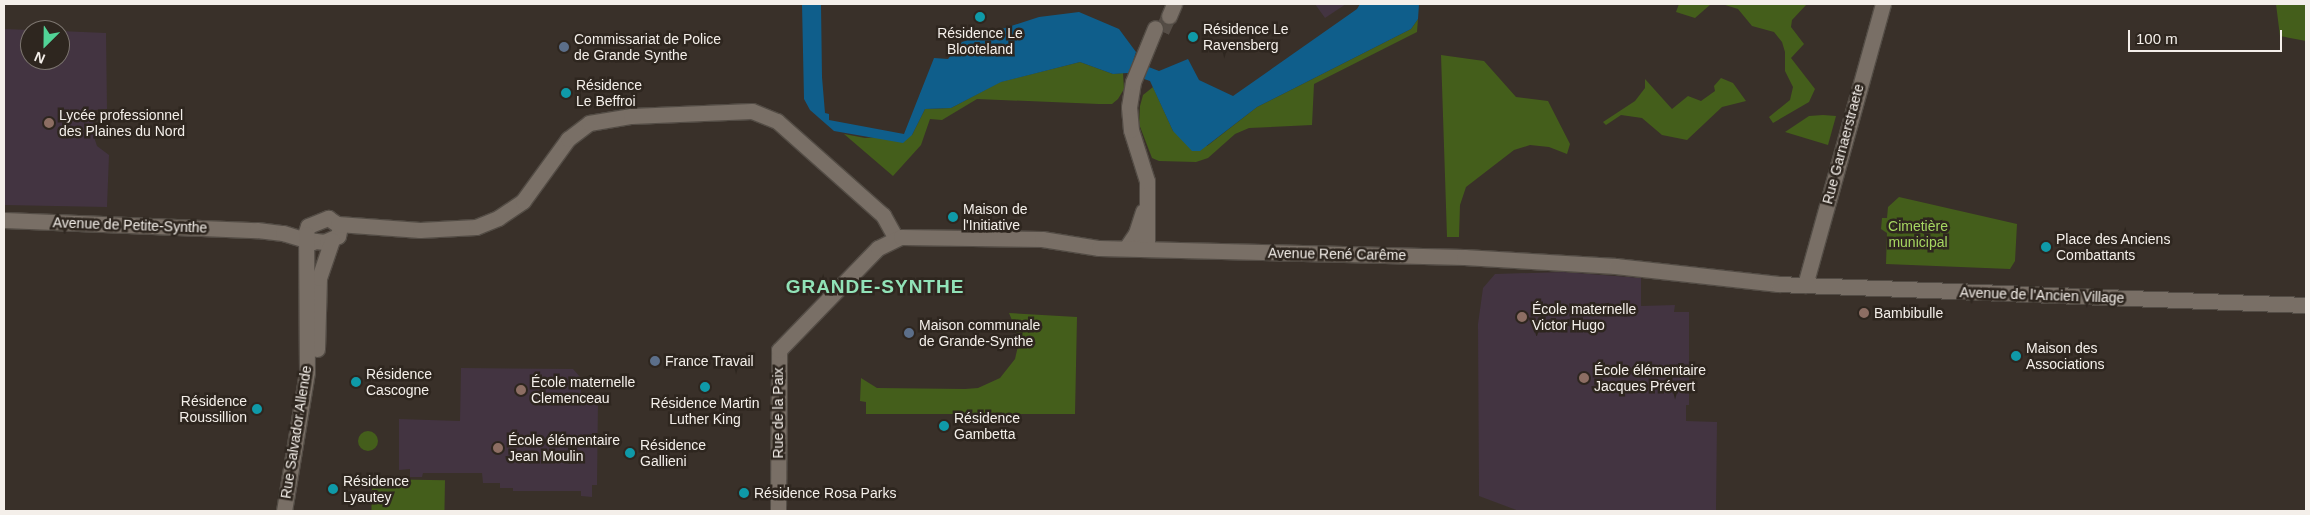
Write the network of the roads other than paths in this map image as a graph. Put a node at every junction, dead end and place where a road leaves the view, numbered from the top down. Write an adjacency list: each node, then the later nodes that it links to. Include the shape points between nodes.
1 (1883, 4): 11 (street, Rue Garnaerstraete)
2 (1159, 30): 3 (street, via 1129,107 1131,130)
3 (1147, 188): 8 (street, via 1139,225); 9 (street)
4 (4, 220): 6 (street, Avenue de Petite-Synthe)
5 (336, 233): 6 (street); 6 (street, via 325,218); 7 (street, via 462,230 492,221 523,201 568,139 589,122 631,116 752,111 777,121 883,216); 14 (street, Rue Salvador Allende, via 319,278 313,399)
6 (309, 235): 13 (street, Rue Salvador Allende, via 307,372)
7 (896, 238): 8 (street, Avenue René Carême, via 1042,239 1083,246); 15 (street, Rue de la Paix, via 878,248 783,344 778,353)
8 (1126, 248): 9 (street, Avenue René Carême)
9 (1147, 249): 10 (street, Avenue René Carême, via 1583,263)
10 (1778, 284): 11 (street, Avenue de l'Ancien Village)
11 (1805, 285): 12 (street, Avenue de l'Ancien Village)
12 (2306, 305)
13 (284, 511)
14 (293, 511)
15 (778, 511)

